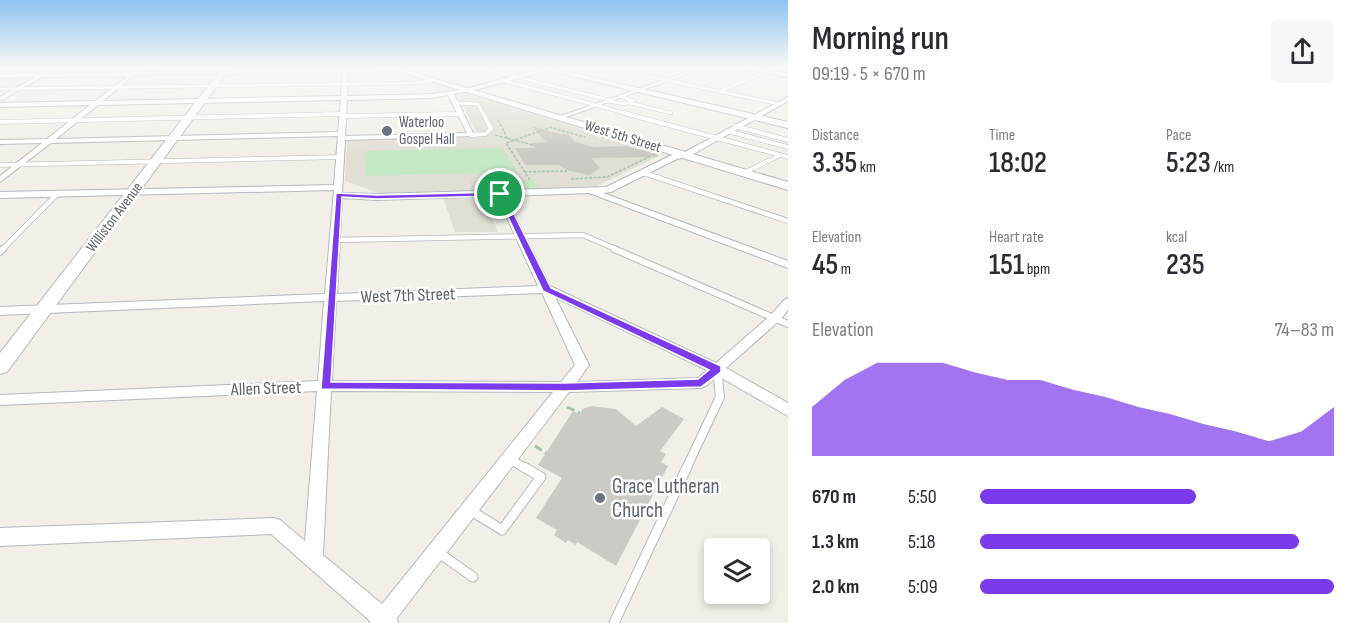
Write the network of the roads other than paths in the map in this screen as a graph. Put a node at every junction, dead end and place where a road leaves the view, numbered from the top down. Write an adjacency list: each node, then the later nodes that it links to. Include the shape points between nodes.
1 (105, 96): 15 (street)
2 (205, 96): 14 (main road, Williston Avenue)
3 (397, 96): 11 (street)
4 (453, 96): 16 (street)
5 (484, 96): 27 (main road, West 5th Street)
6 (560, 96): 20 (lane)
7 (592, 96): 13 (lane)
8 (620, 96): 13 (street); 17 (lane, via 634,101)
9 (664, 96): 24 (main road)
10 (743, 96): 18 (lane)
11 (345, 98): 14 (street); 23 (street)
12 (788, 99): 18 (street)
13 (608, 100): 17 (lane); 20 (street)
14 (201, 101): 15 (street); 25 (main road, Williston Avenue)
15 (97, 103): 19 (street); 26 (street)
16 (456, 103): 22 (street); 32 (lane, via 478,105 491,129)
17 (630, 103): 21 (lane)
18 (779, 104): 24 (street)
19 (0, 105)
20 (595, 105): 27 (street); 34 (lane)
21 (671, 113)
22 (461, 114): 23 (lane); 32 (street)
23 (344, 115): 25 (lane); 33 (street)
24 (753, 117): 29 (main road); 30 (street)
25 (188, 118): 26 (lane); 35 (main road, Williston Avenue)
26 (75, 120): 28 (lane); 37 (street)
27 (558, 121): 41 (main road, West 5th Street)
28 (0, 122)
29 (788, 125)
30 (735, 126): 31 (street); 36 (lane)
31 (727, 131): 34 (street); 39 (lane)
32 (471, 135): 33 (street)
33 (342, 136): 35 (street); 42 (street)
34 (717, 137): 40 (lane); 41 (street)
35 (173, 138): 37 (street); 44 (main road, Williston Avenue)
36 (788, 140)
37 (50, 141): 38 (street); 46 (street)
38 (0, 142)
39 (788, 147)
40 (780, 154): 43 (lane); 48 (lane)
41 (685, 155): 47 (street); 48 (main road, West 5th Street)
42 (341, 157): 44 (lane); 51 (street)
43 (788, 157)
44 (156, 162): 46 (lane); 53 (main road, Williston Avenue)
45 (0, 165): 46 (lane)
46 (20, 165): 49 (street)
47 (644, 173): 52 (street, via 608,190); 57 (lane)
48 (744, 173): 50 (main road, West 5th Street)
49 (0, 180)
50 (788, 186)
51 (339, 191): 53 (street); 55 (street, via 377,197); 59 (street)
52 (589, 191): 55 (street); 61 (street)
53 (133, 193): 54 (street); 65 (main road, Williston Avenue)
54 (57, 194): 56 (street); 60 (lane)
55 (500, 194): 58 (street)
56 (0, 195)
57 (788, 221)
58 (520, 235): 59 (lane); 62 (street); 67 (lane, via 583,234)
59 (335, 240): 63 (street)
60 (0, 252)
61 (788, 265)
62 (547, 289): 63 (street, West 7th Street); 70 (street, West 7th Street); 72 (street, via 582,366)
63 (331, 298): 65 (street, West 7th Street); 71 (street)
64 (788, 302): 67 (street, Allen Street)
65 (44, 309): 66 (street, West 7th Street); 69 (main road, Williston Avenue)
66 (0, 311)
67 (775, 318): 68 (lane); 70 (street, Allen Street)
68 (788, 324)
69 (0, 367)
70 (717, 369): 72 (street, Allen Street, via 701,383); 74 (street, West 7th Street); 82 (lane, via 720,397)
71 (325, 386): 72 (street, Allen Street); 73 (street, Allen Street); 79 (street)
72 (565, 387): 75 (street)
73 (0, 400)
74 (788, 410)
75 (508, 459): 76 (street); 76 (lane, via 541,477 502,530)
76 (469, 509): 78 (street)
77 (0, 537): 79 (street, via 274,526)
78 (436, 551): 80 (lane); 81 (street)
79 (314, 559): 81 (street)
80 (473, 577)
81 (384, 622)
82 (614, 623)

